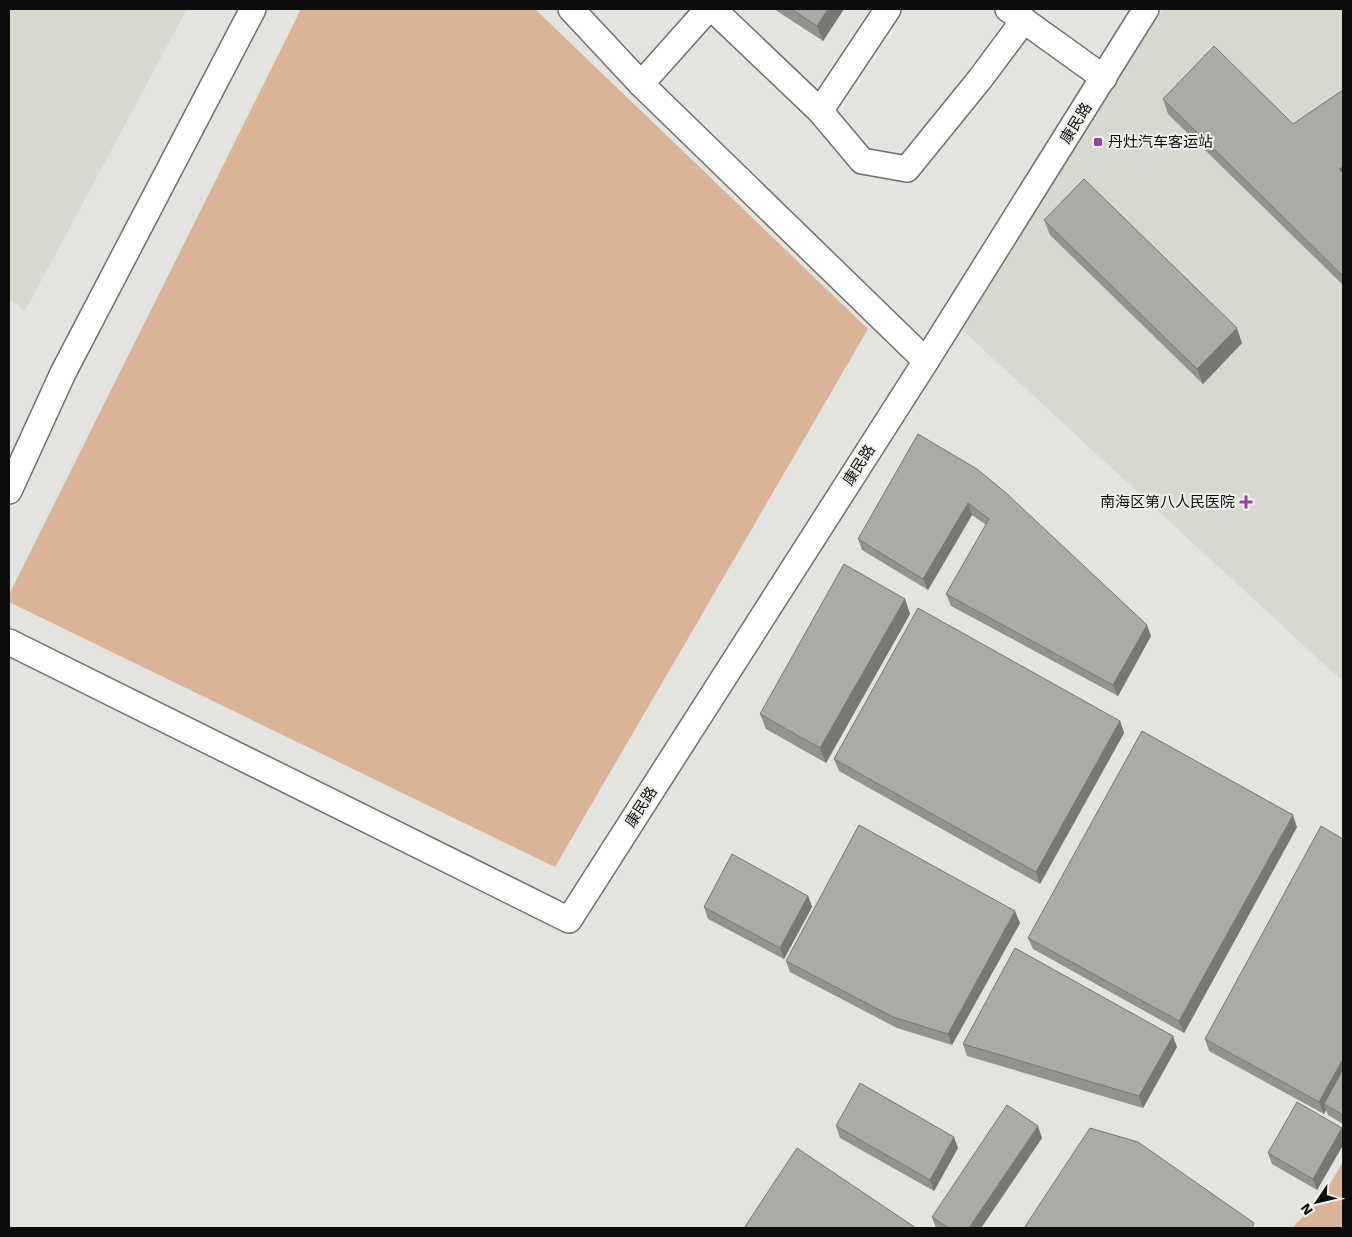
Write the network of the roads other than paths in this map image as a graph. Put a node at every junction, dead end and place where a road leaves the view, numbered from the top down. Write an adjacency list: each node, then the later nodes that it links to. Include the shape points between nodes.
1 (253, 9): 12 (street, via 63,373)
2 (571, 9): 9 (street)
3 (708, 9): 9 (street)
4 (713, 9): 10 (street)
5 (888, 9): 10 (street)
6 (1146, 9): 8 (street, 康民路)
7 (1016, 14): 8 (street); 10 (street, via 980,79 907,170 862,161)
8 (1104, 78): 11 (street, 康民路)
9 (642, 84): 11 (street)
10 (820, 110)
11 (926, 361): 13 (street, 康民路, via 569,920)
12 (9, 491)
13 (9, 642)

